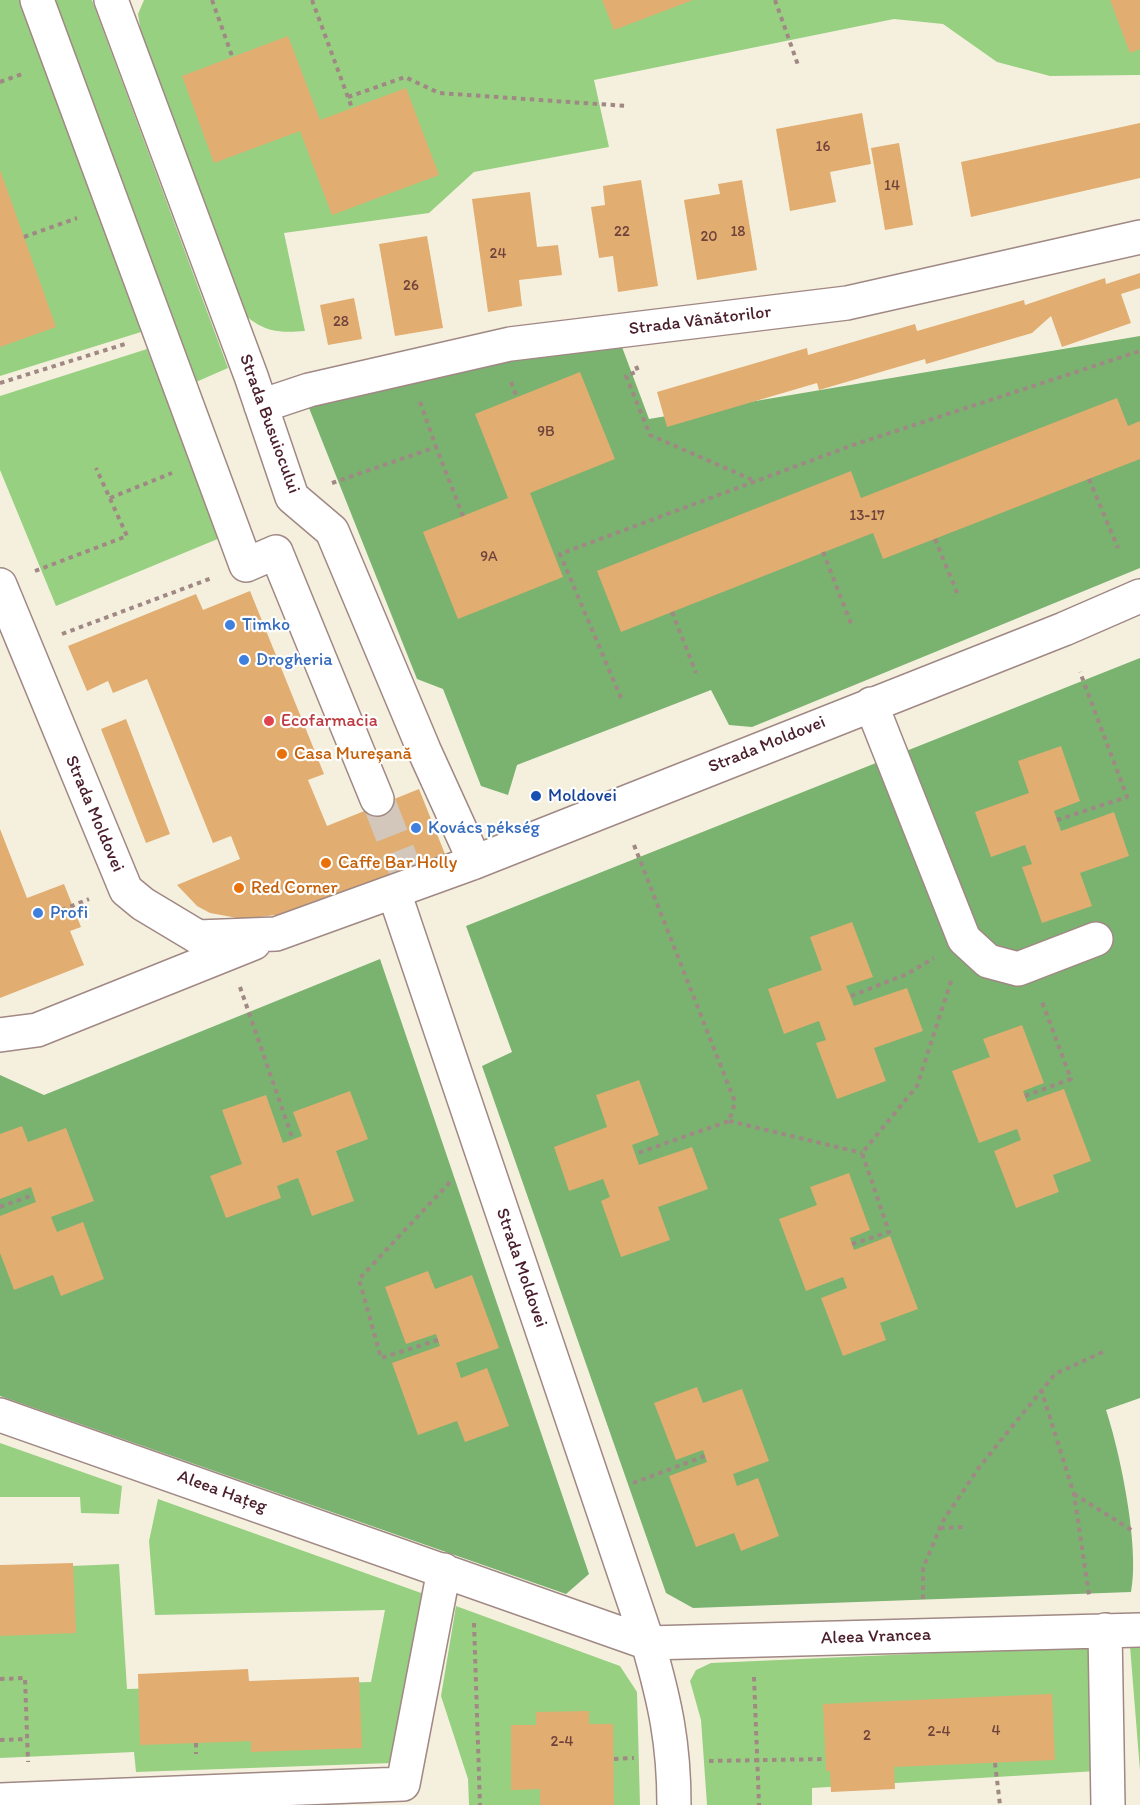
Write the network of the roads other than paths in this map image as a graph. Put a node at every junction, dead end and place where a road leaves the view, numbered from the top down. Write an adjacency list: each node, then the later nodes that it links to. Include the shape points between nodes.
1 (36, 0): 8 (street, via 246,565 276,552)
2 (111, 0): 4 (street, Strada Busuiocului)
3 (1140, 237): 4 (street, Strada Vânătorilor, via 847,303 510,344 309,390)
4 (261, 406): 9 (street, Strada Busuiocului, via 292,497 332,531)
5 (14, 580): 11 (street, Strada Moldovei, via 126,890 198,937)
6 (1139, 598): 7 (street, Strada Moldovei)
7 (871, 704): 9 (street, Strada Moldovei); 12 (street, via 964,939 988,961 1018,969)
8 (379, 802)
9 (475, 862): 10 (street, Strada Moldovei)
10 (402, 879): 11 (street, Strada Moldovei); 18 (street, Strada Moldovei)
11 (276, 934): 13 (street, Strada Moldovei, via 37,1030)
12 (1096, 939)
13 (0, 1035)
14 (0, 1415): 15 (street, Aleea Hațeg)
15 (444, 1570): 18 (street, Aleea Hațeg); 20 (street, via 403,1784)
16 (1140, 1629): 17 (street, Aleea Vrancea)
17 (1105, 1630): 18 (street, Aleea Vrancea); 22 (street)
18 (648, 1643): 21 (street, Strada Moldovei, via 673,1746)
19 (14, 1799): 20 (street)
20 (166, 1799)
21 (674, 1805)
22 (1108, 1805)

